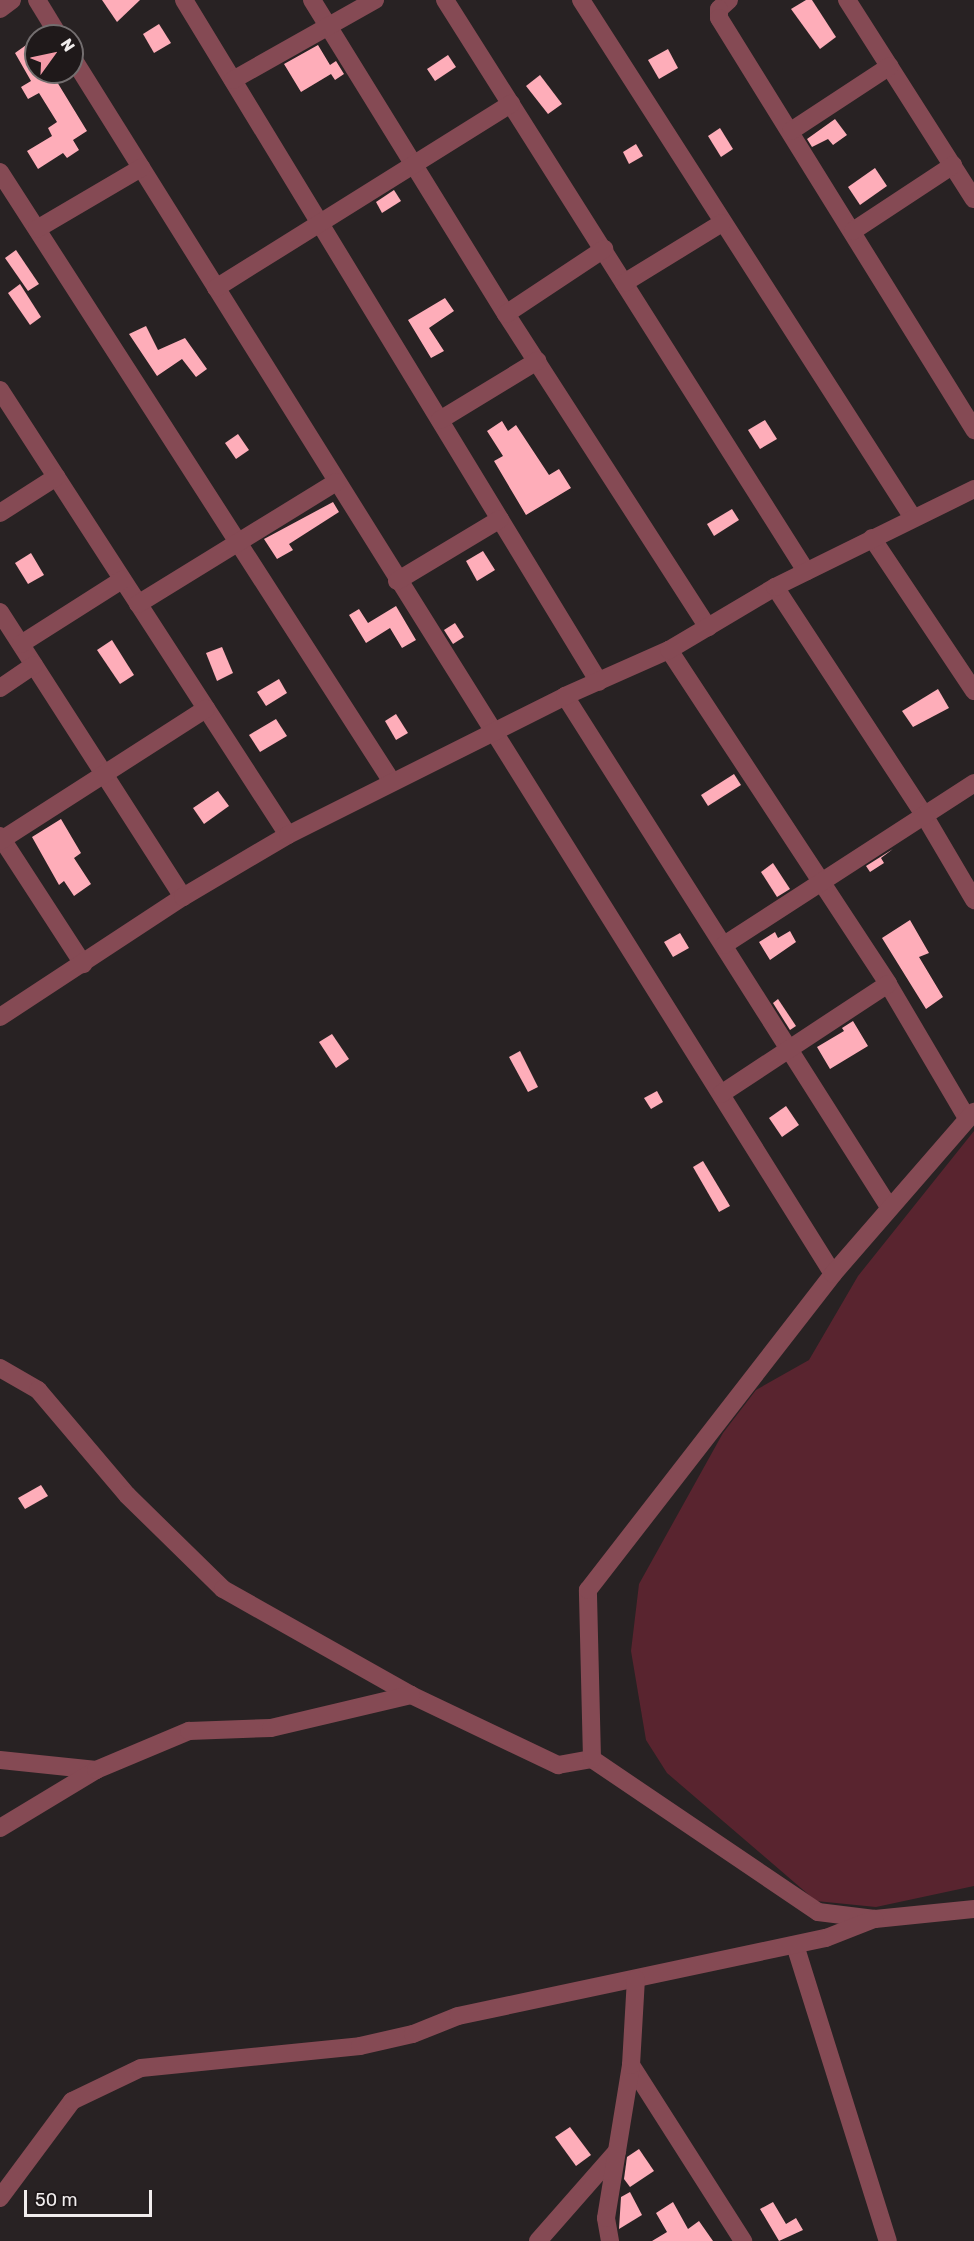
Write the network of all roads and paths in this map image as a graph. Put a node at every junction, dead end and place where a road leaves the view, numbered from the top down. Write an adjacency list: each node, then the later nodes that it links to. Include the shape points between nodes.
1 (12, 0): 10 (street)
2 (37, 0): 11 (street)
3 (184, 0): 15 (street)
4 (312, 0): 12 (street)
5 (375, 0): 12 (street)
6 (581, 0): 23 (street)
7 (729, 0): 17 (street, via 719,9 719,18)
8 (847, 0): 13 (street)
9 (453, 3): 16 (street)
10 (0, 9)
11 (52, 24)
12 (330, 28): 15 (street); 18 (street)
13 (890, 66): 17 (street); 19 (street)
14 (84, 76): 20 (street)
15 (233, 80): 24 (street)
16 (511, 104): 18 (street); 27 (street)
17 (791, 131): 26 (street)
18 (414, 165): 24 (street); 30 (street)
19 (953, 165): 22 (street); 26 (street)
20 (141, 168): 25 (street); 29 (street)
21 (0, 172): 25 (street)
22 (974, 199)
23 (722, 223): 28 (street); 39 (street)
24 (321, 224): 29 (street); 33 (street)
25 (37, 229): 42 (street)
26 (853, 231): 34 (street)
27 (604, 249): 28 (street); 30 (street)
28 (624, 283): 43 (street)
29 (216, 288): 36 (street)
30 (506, 314): 31 (street)
31 (537, 361): 33 (street); 49 (street)
32 (0, 390): 35 (street)
33 (440, 420): 40 (street)
34 (974, 429)
35 (56, 477): 38 (street); 44 (street)
36 (336, 482): 42 (street); 45 (street)
37 (974, 489): 39 (street)
38 (0, 513)
39 (913, 518): 41 (street)
40 (500, 519): 45 (street); 53 (street)
41 (872, 538): 43 (street); 55 (street)
42 (238, 543): 47 (street); 60 (street)
43 (806, 571): 46 (street)
44 (122, 580): 47 (street); 50 (street)
45 (397, 581): 58 (street)
46 (775, 587): 49 (street); 62 (street)
47 (138, 604): 57 (street)
48 (0, 612): 50 (street)
49 (708, 627): 51 (street)
50 (21, 644): 52 (street)
51 (669, 650): 53 (street); 65 (street)
52 (34, 665): 54 (street); 59 (street)
53 (599, 682): 56 (street)
54 (0, 688)
55 (974, 691)
56 (566, 696): 58 (street); 68 (street)
57 (206, 709): 59 (street); 63 (street)
58 (491, 733): 60 (street); 73 (street)
59 (104, 772): 64 (street); 66 (street)
60 (392, 782): 63 (street)
61 (974, 783): 62 (street)
62 (924, 815): 65 (street); 67 (street)
63 (288, 835): 66 (street)
64 (1, 839): 69 (street)
65 (822, 883): 68 (street); 70 (street)
66 (183, 897): 69 (street)
67 (974, 900)
68 (724, 945): 72 (street)
69 (83, 964): 71 (street)
70 (888, 984): 72 (street); 74 (street)
71 (0, 1017)
72 (791, 1047): 73 (street); 75 (street)
73 (722, 1094): 76 (street)
74 (971, 1115): 75 (street)
75 (889, 1207): 76 (street)
76 (833, 1274): 79 (street, via 588,1590)
77 (0, 1368): 78 (street, via 38,1390 128,1495 223,1589)
78 (411, 1695): 79 (street, via 558,1765); 81 (street, via 271,1728 189,1731)
79 (592, 1759): 84 (street, via 818,1912)
80 (0, 1760): 81 (street)
81 (96, 1770): 82 (street)
82 (0, 1828)
83 (974, 1909): 84 (street)
84 (875, 1919): 85 (street)
85 (795, 1945): 86 (street); 93 (street)
86 (636, 1979): 87 (street); 89 (street, via 458,2016 413,2034 360,2046 141,2068 72,2101)
87 (631, 2065): 88 (street); 92 (street)
88 (617, 2151): 90 (street); 91 (street, via 606,2218)
89 (0, 2198)
90 (538, 2241)
91 (610, 2241)
92 (743, 2241)
93 (888, 2241)

